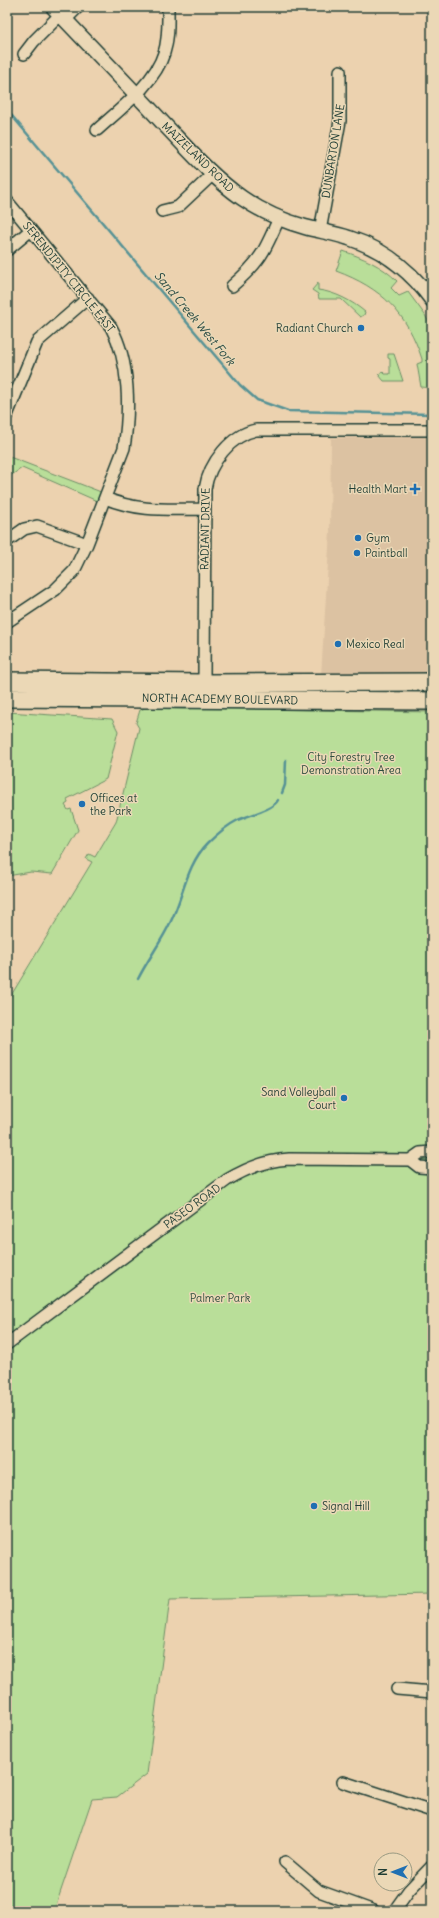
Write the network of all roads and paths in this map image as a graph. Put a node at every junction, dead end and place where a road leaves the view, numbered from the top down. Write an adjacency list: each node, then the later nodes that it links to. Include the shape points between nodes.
1 (78, 7): 3 (street)
2 (168, 7): 6 (street, via 167,39 160,65)
3 (59, 14): 4 (street); 6 (main road, MAIZELAND ROAD)
4 (24, 54)
5 (340, 71): 13 (street, DUNBARTON LANE, via 340,121)
6 (135, 93): 7 (street); 8 (main road, MAIZELAND ROAD)
7 (98, 130)
8 (213, 174): 10 (street, via 178,207); 11 (main road, MAIZELAND ROAD, via 243,199)
9 (7, 201): 12 (street, SERENDIPITY CIRCLE EAST)
10 (162, 211)
11 (279, 218): 13 (main road, MAIZELAND ROAD); 15 (street, via 261,258)
12 (31, 230): 14 (street); 17 (street, SERENDIPITY CIRCLE EAST)
13 (320, 231): 16 (main road, MAIZELAND ROAD, via 349,238 378,250)
14 (7, 250)
15 (232, 286)
16 (429, 290)
17 (88, 298): 18 (street, via 37,342); 20 (street, SERENDIPITY CIRCLE EAST, via 116,335 125,367 126,436 120,460)
18 (7, 415)
19 (432, 430): 21 (street, RADIANT DRIVE, via 250,431 231,443 215,465 206,482)
20 (105, 498): 21 (street, via 140,508); 23 (street, SERENDIPITY CIRCLE EAST)
21 (204, 509): 28 (street, RADIANT DRIVE)
22 (7, 541): 23 (street, via 24,529 37,526)
23 (87, 544): 24 (street, SERENDIPITY CIRCLE EAST, via 74,571 62,584)
24 (7, 622)
25 (7, 681): 26 (highway, NORTH ACADEMY BOULEVARD)
26 (30, 681): 28 (highway, NORTH ACADEMY BOULEVARD); 30 (main road, via 18,688)
27 (432, 682): 29 (highway, NORTH ACADEMY BOULEVARD)
28 (204, 683): 29 (highway, NORTH ACADEMY BOULEVARD)
29 (231, 683): 32 (main road, via 222,689 212,691 142,691 134,693)
30 (7, 689)
31 (7, 698): 32 (highway, NORTH ACADEMY BOULEVARD)
32 (130, 698): 33 (highway, NORTH ACADEMY BOULEVARD)
33 (432, 701)
34 (432, 1152): 35 (street, PASEO ROAD, via 420,1153)
35 (410, 1160): 36 (street, PASEO ROAD, via 419,1167); 37 (street, PASEO ROAD, via 289,1159 274,1160 249,1168 227,1180)
36 (432, 1168)
37 (7, 1344)
38 (397, 1689): 39 (street)
39 (432, 1692)
40 (343, 1782): 41 (street)
41 (432, 1811)
42 (285, 1862): 44 (street, via 319,1891)
43 (432, 1866): 45 (street, via 409,1890)
44 (374, 1911)
45 (394, 1911)

